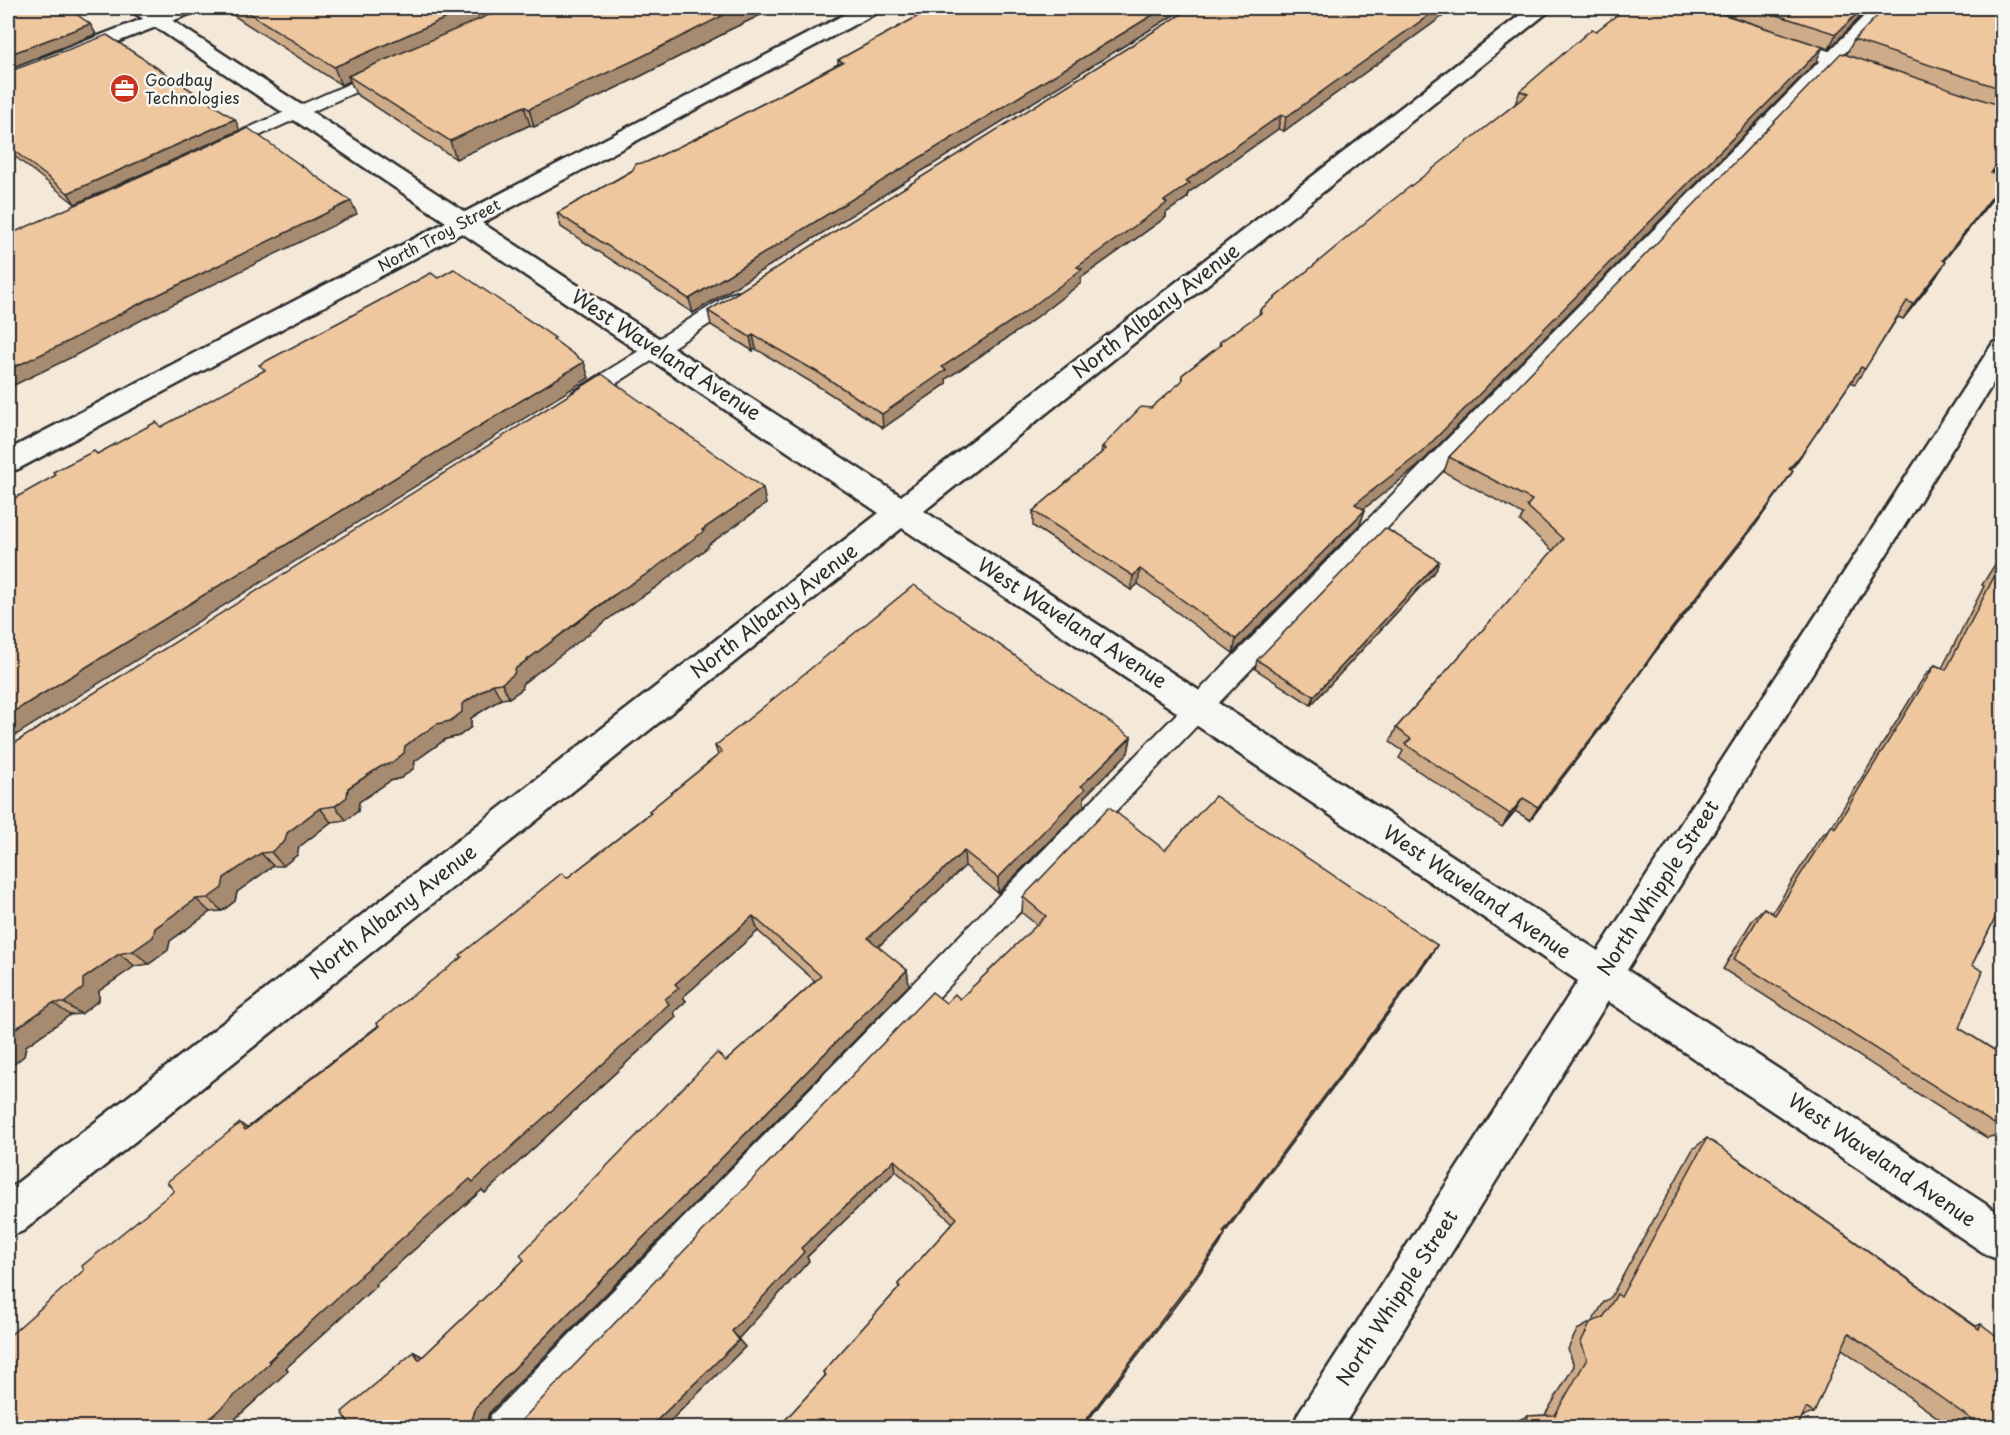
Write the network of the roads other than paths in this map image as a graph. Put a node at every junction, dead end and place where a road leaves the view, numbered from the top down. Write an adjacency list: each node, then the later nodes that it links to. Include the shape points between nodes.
1 (188, 8): 5 (street)
2 (871, 8): 13 (street, North Troy Street)
3 (1880, 8): 7 (lane)
4 (1528, 10): 19 (street, North Albany Avenue)
5 (149, 13): 9 (street); 11 (street, West Waveland Avenue)
6 (1757, 33): 7 (street)
7 (1831, 58): 10 (street); 20 (lane)
8 (405, 64): 11 (lane)
9 (8, 78)
10 (1896, 80)
11 (298, 112): 12 (lane); 13 (street, West Waveland Avenue)
12 (201, 156)
13 (465, 221): 15 (street, West Waveland Avenue); 18 (street, North Troy Street)
14 (750, 290): 15 (lane)
15 (656, 349): 17 (lane); 19 (street, West Waveland Avenue)
16 (2002, 350): 21 (street, North Whipple Street)
17 (561, 409)
18 (8, 462)
19 (902, 511): 20 (street, West Waveland Avenue); 22 (street, North Albany Avenue)
20 (1199, 707): 21 (street, West Waveland Avenue); 24 (lane)
21 (1603, 975): 23 (street, West Waveland Avenue); 25 (street, North Whipple Street)
22 (8, 1216)
23 (2002, 1240)
24 (504, 1428)
25 (1315, 1428)

